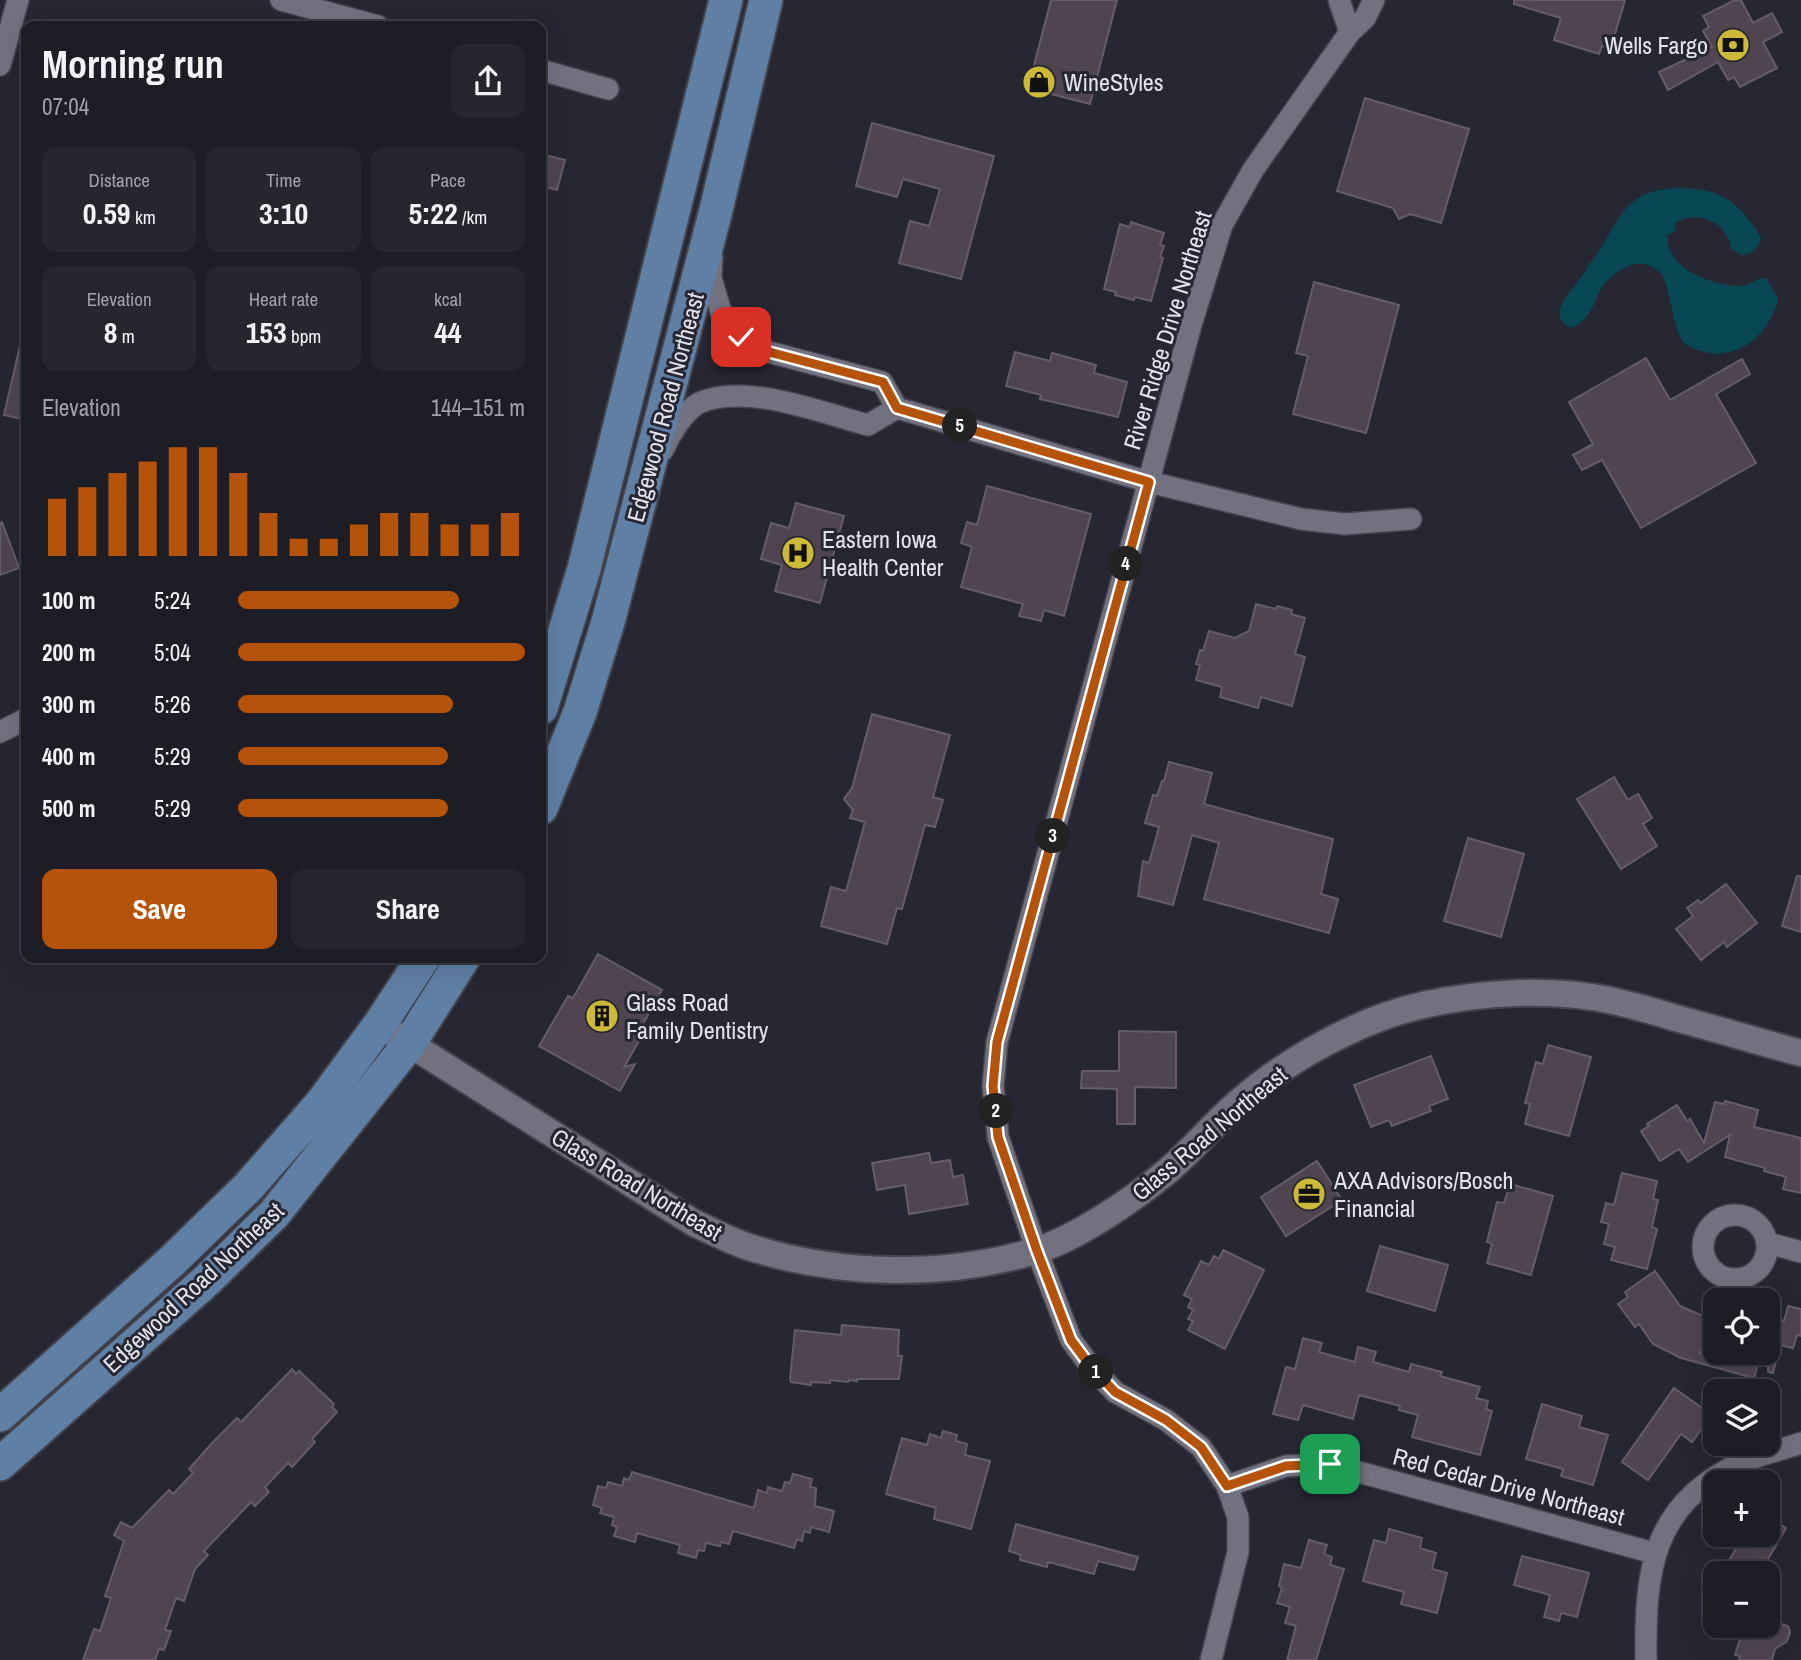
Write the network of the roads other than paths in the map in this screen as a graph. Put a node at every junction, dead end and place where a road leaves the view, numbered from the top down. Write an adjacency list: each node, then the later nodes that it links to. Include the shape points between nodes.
1 (18, 0): 9 (street)
2 (281, 0): 7 (street)
3 (726, 0): 17 (main road, Edgewood Road Northeast, via 584,569)
4 (766, 0): 12 (main road, Edgewood Road Northeast)
5 (1339, 0): 8 (street)
6 (1374, 0): 8 (street, River Ridge Drive Northeast, via 1365,18)
7 (359, 21)
8 (1350, 32): 14 (street, River Ridge Drive Northeast, via 1253,170 1222,225)
9 (0, 65)
10 (546, 72): 11 (street)
11 (608, 89)
12 (715, 214): 13 (street, via 711,278 721,312 741,337 769,352 883,382); 15 (main road, Edgewood Road Northeast)
13 (897, 408): 14 (street); 15 (street, via 869,425 763,398 729,394 697,404 671,431)
14 (1149, 482): 16 (street, via 1301,519 1345,524); 27 (street, River Ridge Drive Northeast, via 997,1042 993,1086 998,1137)
15 (641, 504): 20 (main road, Edgewood Road Northeast, via 580,712)
16 (1411, 519)
17 (546, 692)
18 (21, 722): 19 (street)
19 (0, 732)
20 (546, 796)
21 (420, 963): 23 (main road, Edgewood Road Northeast)
22 (460, 963): 24 (main road, Edgewood Road Northeast)
23 (380, 1024): 24 (street, Glass Road Northeast); 29 (main road, Edgewood Road Northeast, via 321,1104 249,1186)
24 (409, 1044): 27 (street, Glass Road Northeast, via 694,1223 748,1247 810,1262 877,1270 931,1269); 31 (main road, Edgewood Road Northeast, via 274,1214 206,1281)
25 (1801, 1053): 27 (street, Glass Road Northeast, via 1608,1000 1495,994 1422,1005 1367,1024 1284,1069 1239,1101 1166,1172 1128,1201)
26 (1768, 1243): 28 (street)
27 (1037, 1251): 34 (street, River Ridge Drive Northeast, via 1071,1340 1088,1363 1115,1392 1166,1420 1201,1447)
28 (1801, 1251)
29 (65, 1358): 30 (main road, Edgewood Road Northeast); 31 (main road, via 25,1422)
30 (0, 1415)
31 (26, 1440): 33 (main road, Edgewood Road Northeast)
32 (1801, 1443): 35 (street, via 1740,1463 1700,1487 1672,1517)
33 (0, 1464)
34 (1227, 1486): 35 (street, Red Cedar Drive Northeast, via 1286,1466 1330,1464); 36 (street, River Ridge Drive Northeast, via 1238,1517 1238,1552)
35 (1654, 1553): 37 (street, via 1645,1622)
36 (1210, 1660)
37 (1646, 1660)

